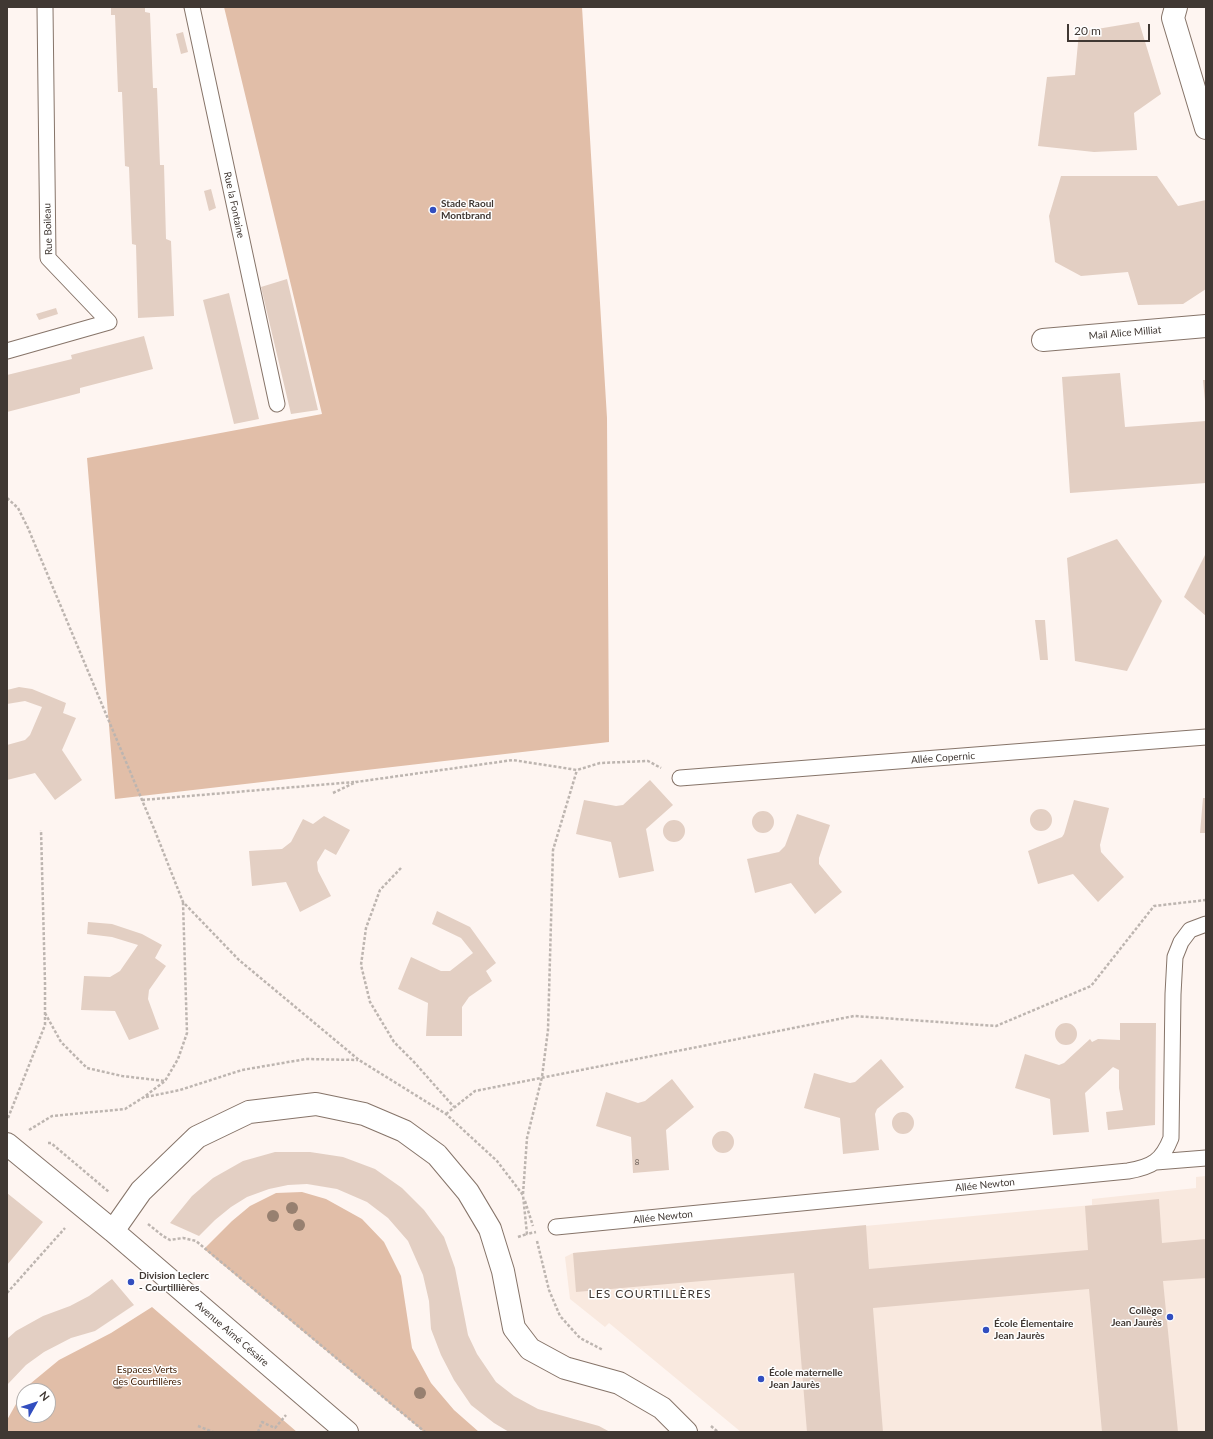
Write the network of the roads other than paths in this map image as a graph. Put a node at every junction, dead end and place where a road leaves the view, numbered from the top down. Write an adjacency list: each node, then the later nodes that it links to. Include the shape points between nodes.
1 (45, 7): 7 (lane, Rue Boileau, via 48,258 109,322)
2 (192, 7): 8 (lane, Rue la Fontaine)
3 (1176, 7): 4 (street, via 1173,18)
4 (1206, 128)
5 (1206, 326): 6 (street, Mail Alice Milliat)
6 (1043, 340)
7 (7, 351)
8 (276, 404)
9 (1206, 737): 10 (lane, Allée Copernic)
10 (680, 778)
11 (1206, 924): 14 (lane, via 1190,930 1181,942 1175,957 1172,994 1171,1138 1166,1151)
12 (7, 1144): 16 (street, Avenue Aimé Césaire)
13 (1206, 1158): 14 (lane)
14 (1156, 1162): 15 (lane, Allée Newton, via 1141,1169 1128,1171)
15 (556, 1227)
16 (113, 1231): 17 (street, Avenue Aimé Césaire); 18 (street, via 141,1191 197,1137 249,1112 316,1104 364,1114 404,1132 437,1155 468,1192 490,1229 503,1271 514,1328 530,1350 565,1368 619,1382 662,1408)
17 (347, 1432)
18 (686, 1432)

